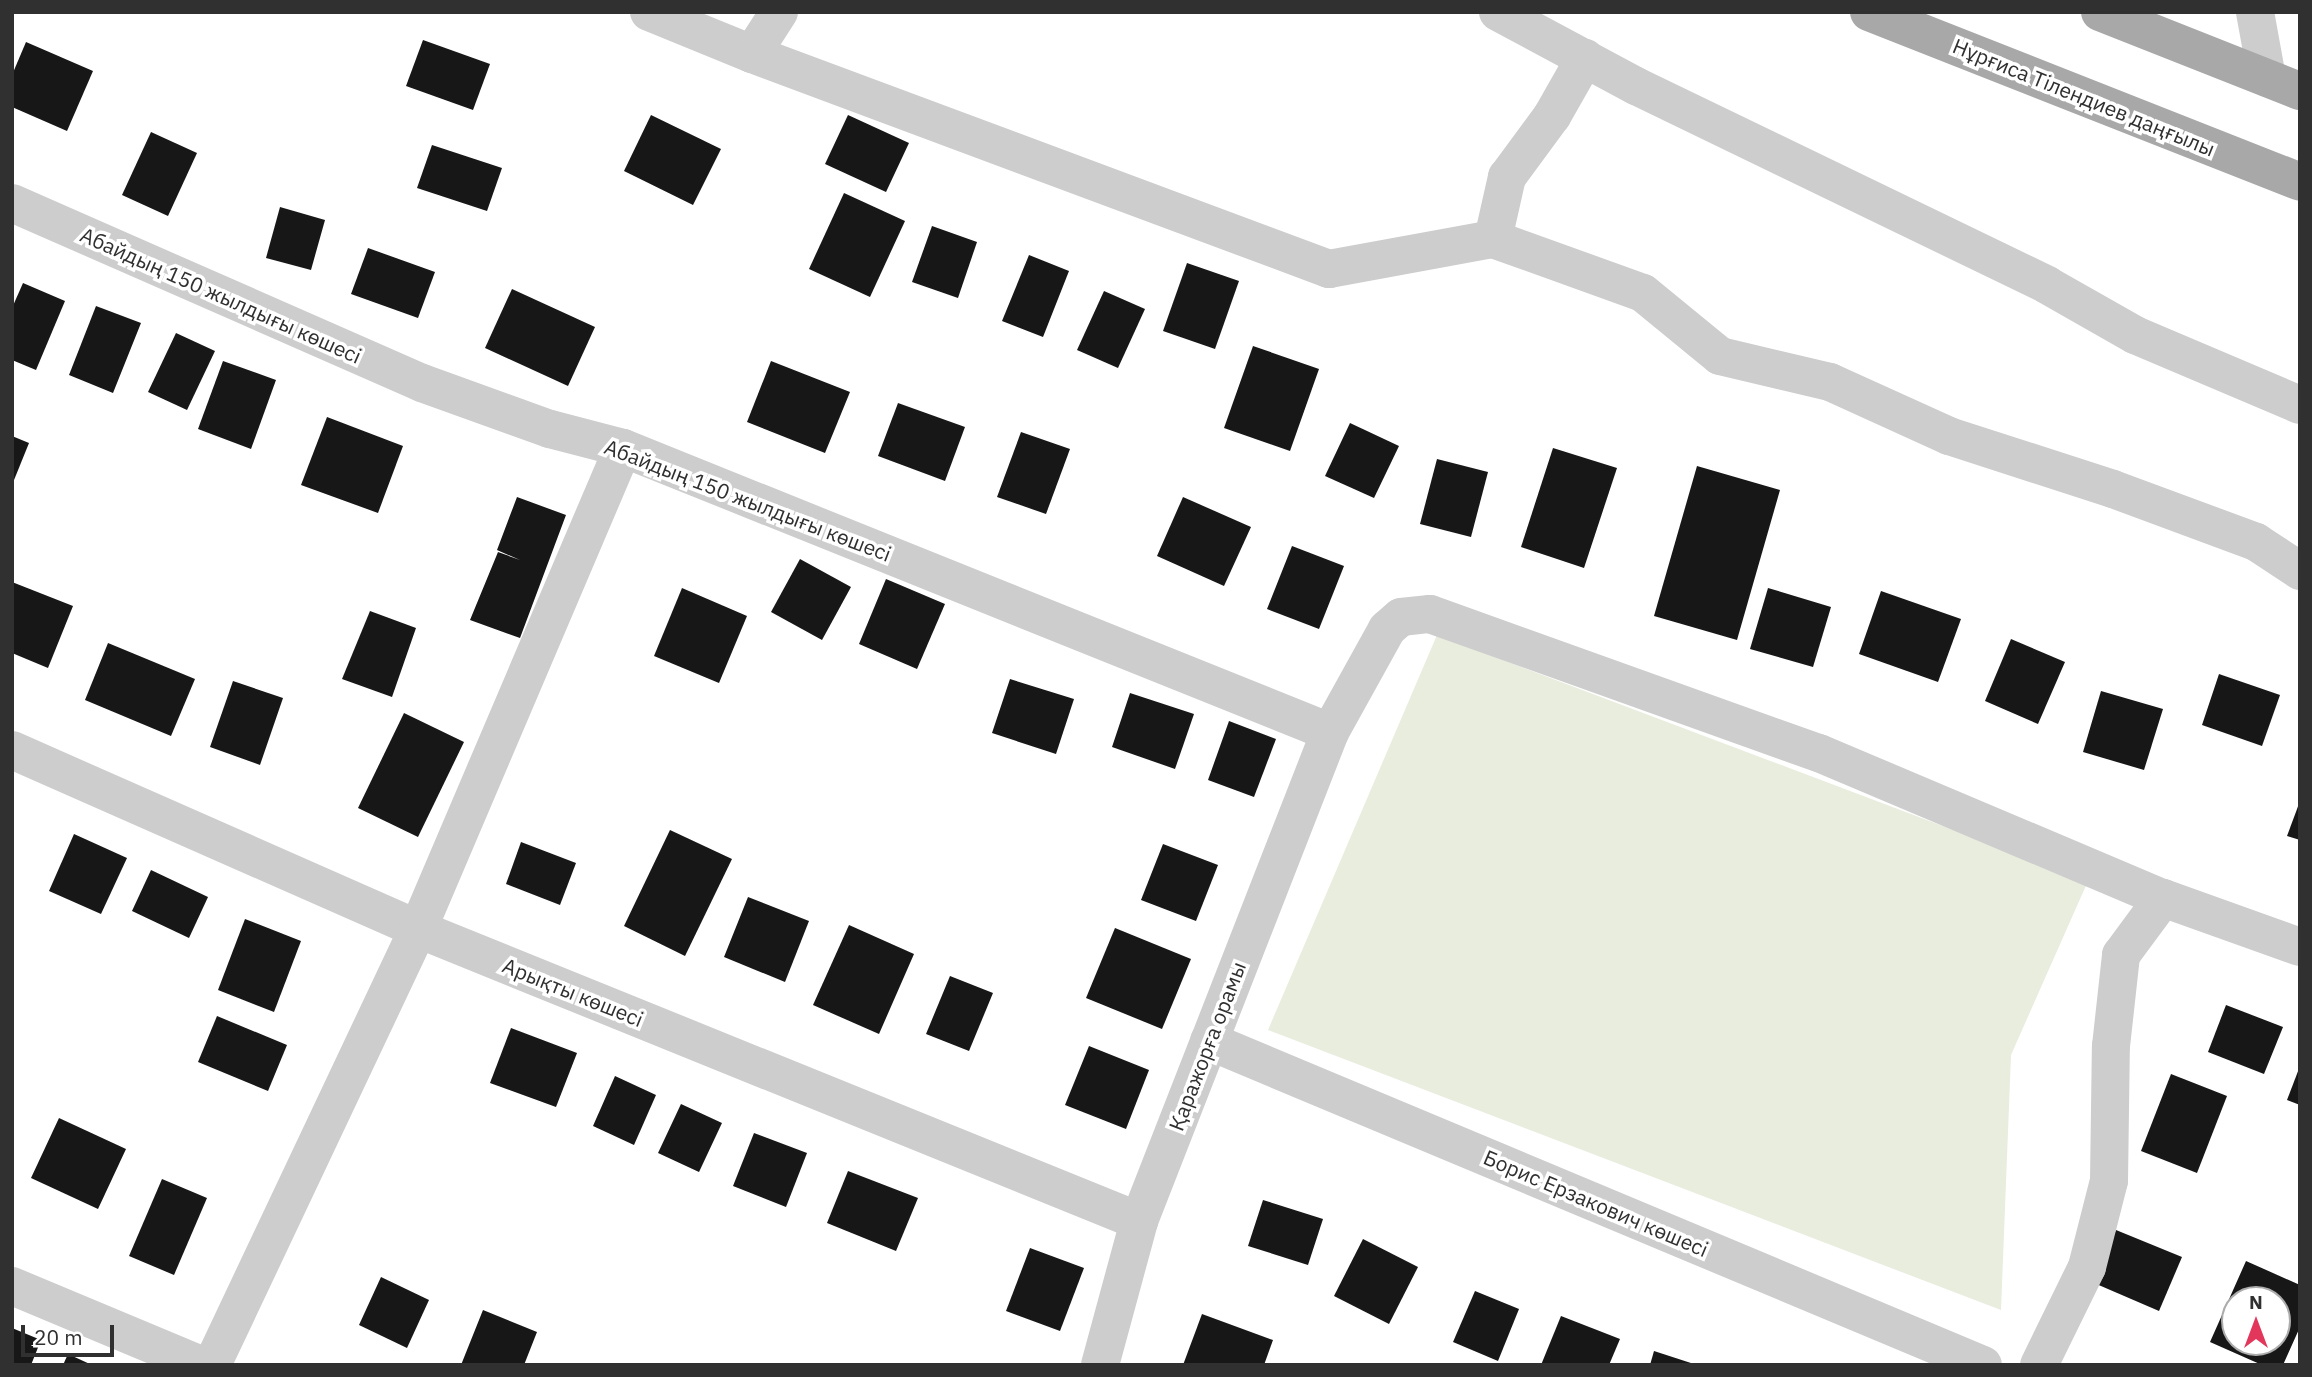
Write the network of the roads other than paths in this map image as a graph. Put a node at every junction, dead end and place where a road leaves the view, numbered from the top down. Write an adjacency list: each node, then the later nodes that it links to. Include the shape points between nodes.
1 (649, 12): 7 (street)
2 (779, 12): 7 (street)
3 (1498, 12): 8 (street)
4 (1869, 12): 10 (main road, Нұрғиса Тілендиев даңғылы)
5 (2100, 12): 9 (main road)
6 (2255, 12): 9 (street)
7 (752, 54): 12 (street, via 1329,269)
8 (1585, 58): 12 (street, via 1552,116 1507,177); 13 (street, via 2047,285 2136,335)
9 (2283, 84)
10 (2300, 182)
11 (12, 203): 14 (street, Абайдың 150 жылдығы көшесі, via 422,383 550,429)
12 (1493, 239): 15 (street, via 1643,293 1720,356 1830,382 1949,436 2256,542)
13 (2300, 405)
14 (623, 448): 16 (street, Абайдың 150 жылдығы көшесі); 19 (street)
15 (2300, 571)
16 (1330, 732): 18 (street, Қаражорға орамы, via 1387,629 1401,617 1430,614 1819,753); 21 (street, Қаражорға орамы)
17 (12, 750): 19 (street, Арықты көшесі)
18 (2163, 898): 20 (street, Қаражорға орамы); 28 (street, via 2122,955 2111,1046 2109,1181 2087,1267)
19 (418, 929): 22 (street, Арықты көшесі); 25 (street)
20 (2300, 947)
21 (1209, 1041): 22 (street, Қаражорға орамы); 27 (street, Борис Ерзакович көшесі)
22 (1139, 1221): 26 (street, Қаражорға орамы)
23 (12, 1286): 24 (street)
24 (201, 1365)
25 (212, 1365)
26 (1100, 1365)
27 (1983, 1365)
28 (2039, 1365)

